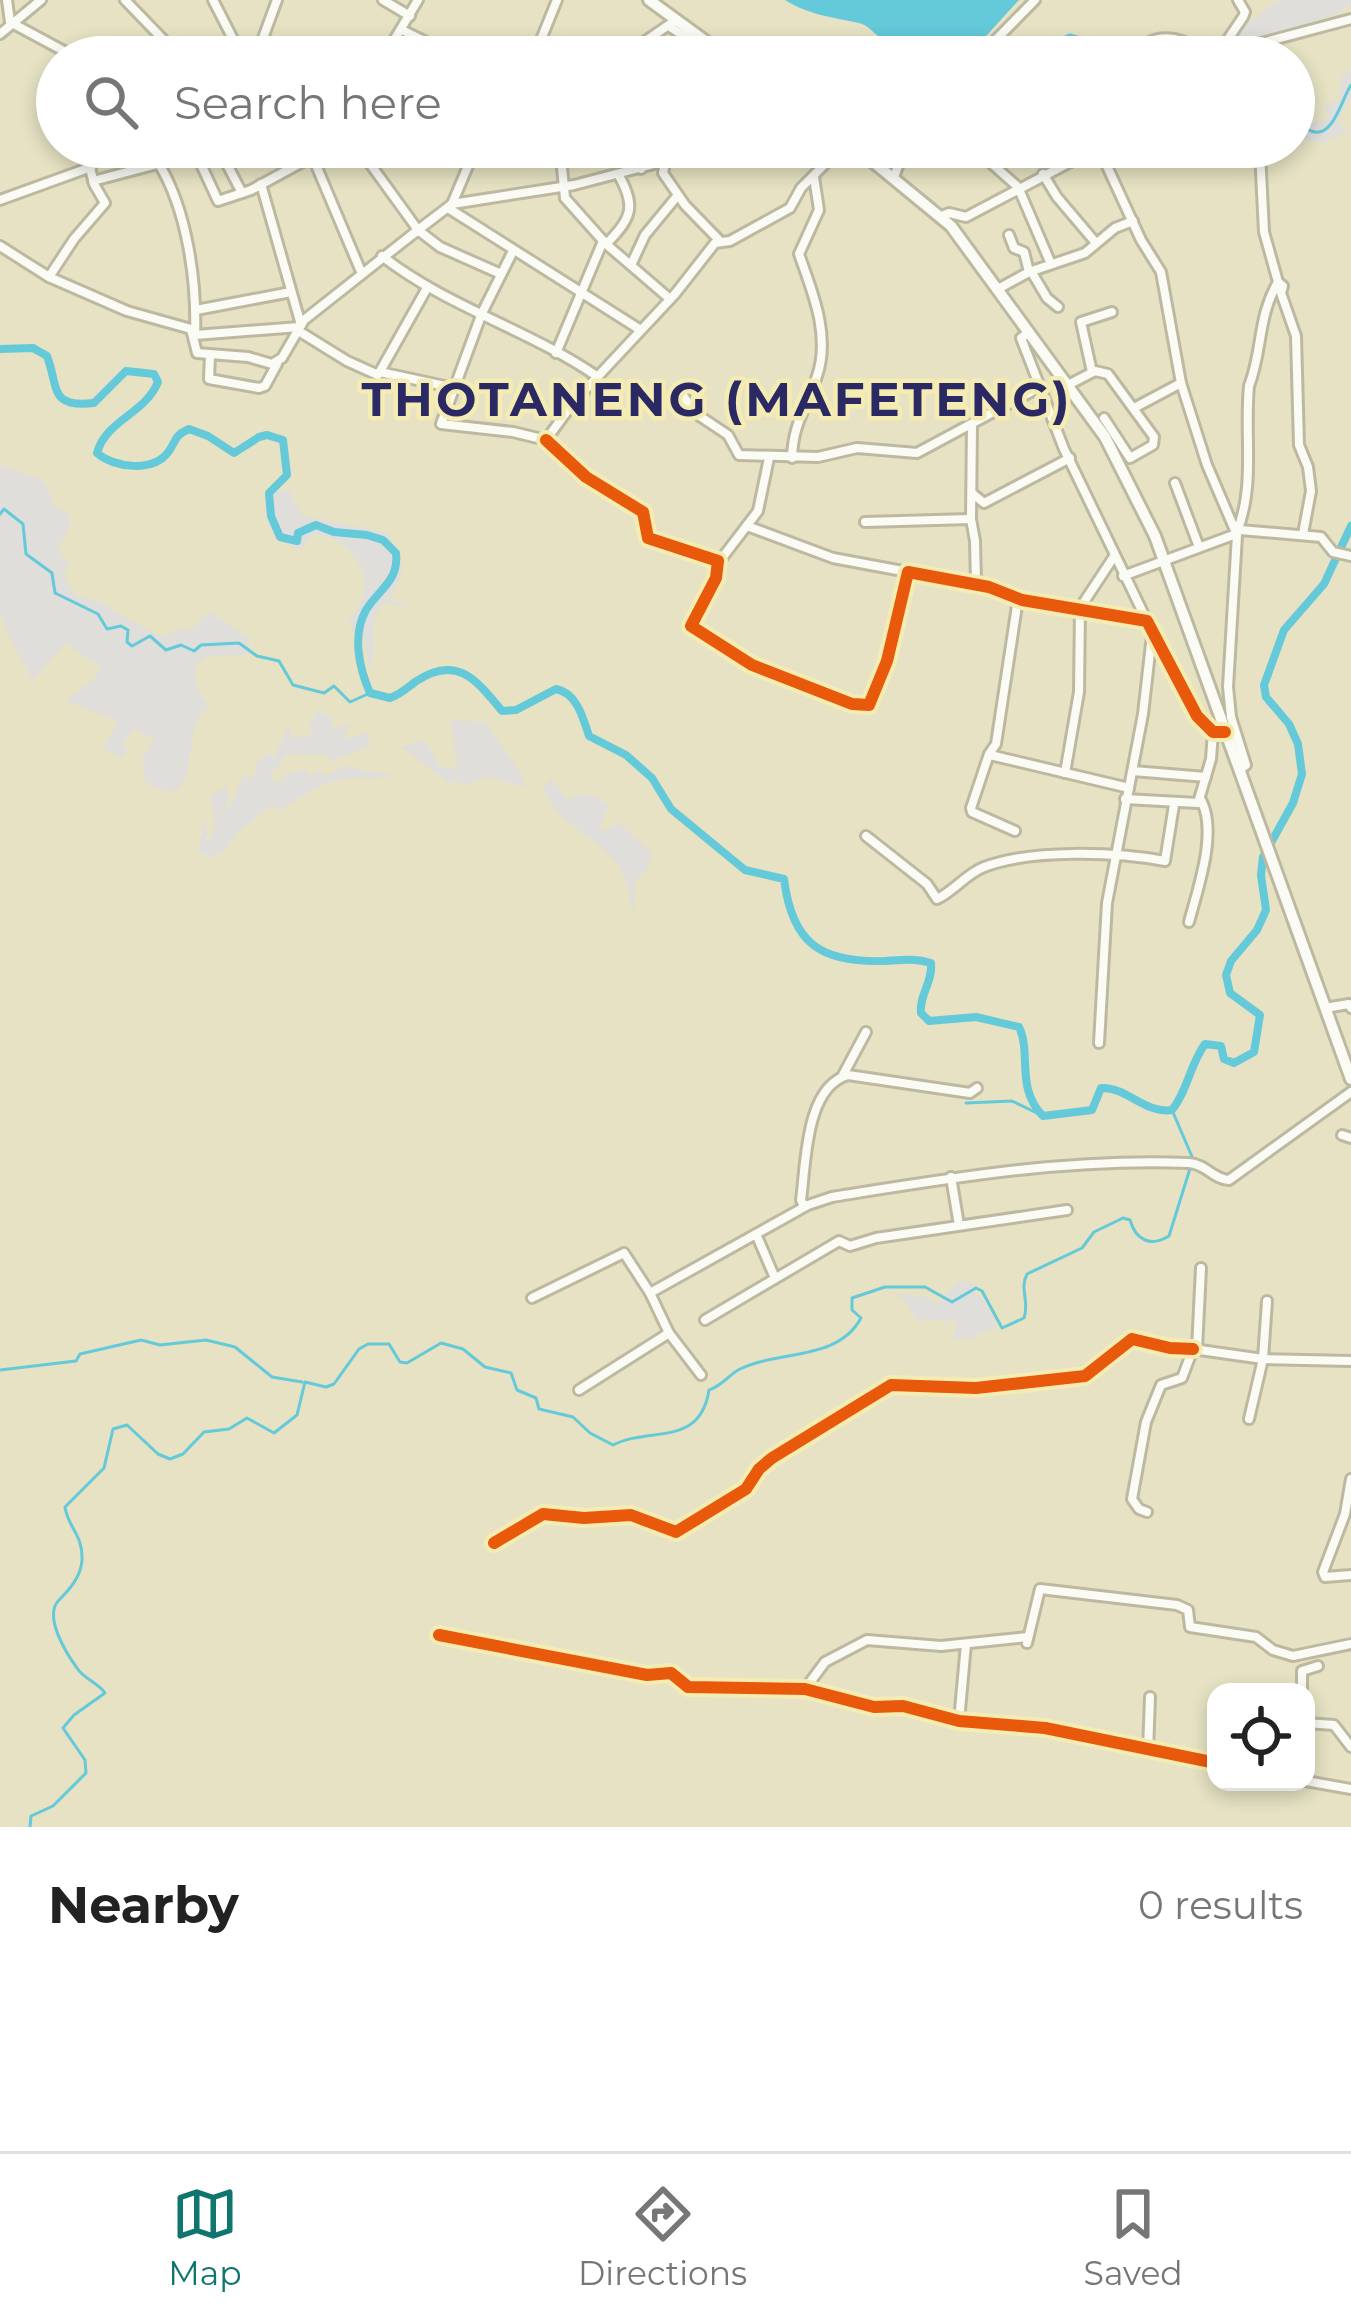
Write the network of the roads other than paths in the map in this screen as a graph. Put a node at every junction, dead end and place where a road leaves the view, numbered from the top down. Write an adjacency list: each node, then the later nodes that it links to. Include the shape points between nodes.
1 (7, 0): 15 (street)
2 (41, 0): 15 (street)
3 (125, 0): 19 (street)
4 (213, 0): 20 (street)
5 (277, 0): 21 (street)
6 (383, 0): 12 (street)
7 (418, 0): 12 (street)
8 (557, 0): 24 (street)
9 (649, 0): 14 (main road)
10 (1035, 0): 28 (street)
11 (1238, 0): 29 (street, via 1245,12)
12 (410, 16): 16 (street)
13 (1351, 19): 30 (street)
14 (673, 23): 25 (street); 26 (street); 27 (main road)
15 (16, 25): 17 (street); 18 (street)
16 (402, 30): 22 (street); 23 (street)
17 (0, 34)
18 (36, 36)
19 (160, 36)
20 (231, 36)
21 (264, 36)
22 (398, 36)
23 (414, 36)
24 (542, 36)
25 (654, 36)
26 (690, 36)
27 (694, 36)
28 (1000, 36)
29 (1232, 36)
30 (1280, 36)
31 (89, 168): 62 (street)
32 (92, 168): 56 (street)
33 (143, 168): 56 (street)
34 (161, 168): 87 (street, via 181,204)
35 (200, 168): 60 (street, via 216,201)
36 (229, 168): 60 (street)
37 (293, 168): 57 (street)
38 (317, 168): 77 (street)
39 (373, 168): 66 (street)
40 (467, 168): 63 (street)
41 (562, 168): 58 (street)
42 (646, 168): 51 (street)
43 (664, 168): 61 (street)
44 (821, 168): 54 (street)
45 (882, 168): 55 (main road)
46 (897, 168): 55 (street)
47 (997, 168): 59 (street)
48 (1053, 168): 52 (street)
49 (1107, 168): 65 (street)
50 (1261, 168): 80 (street, via 1264,232)
51 (641, 169): 53 (street)
52 (1042, 173): 59 (street); 70 (street)
53 (618, 174): 58 (street); 69 (street, via 632,205)
54 (814, 177): 68 (street, via 790,208); 110 (street, via 818,214 799,254 820,320 820,364 793,433)
55 (894, 177): 64 (main road)
56 (93, 181): 79 (street, via 105,203)
57 (261, 184): 60 (street); 83 (street)
58 (564, 186): 63 (street); 69 (street, via 565,198)
59 (1018, 187): 64 (street, via 964,218); 74 (street)
60 (242, 193)
61 (678, 195): 68 (street); 75 (street)
62 (0, 200)
63 (450, 206): 66 (street); 72 (street)
64 (937, 212): 82 (main road); 93 (street)
65 (1132, 221): 70 (street); 100 (street, via 1161,272)
66 (418, 230): 73 (street); 78 (street)
67 (1009, 235): 76 (street)
68 (719, 240): 85 (street)
69 (605, 242): 75 (street); 84 (street)
70 (1096, 243): 74 (street)
71 (0, 246): 79 (street)
72 (513, 251): 78 (street); 84 (street)
73 (382, 256): 77 (street); 81 (street)
74 (1051, 264): 76 (street)
75 (632, 265): 85 (street)
76 (1030, 272): 82 (street); 86 (street)
77 (362, 274): 90 (street)
78 (501, 274): 89 (street)
79 (49, 277): 92 (street)
80 (1278, 282): 117 (street, via 1261,317 1249,386 1248,479); 118 (street, via 1297,336 1299,445 1311,491)
81 (427, 288): 89 (street); 98 (street)
82 (998, 289): 93 (main road)
83 (291, 292): 87 (street); 90 (street)
84 (582, 296): 91 (street); 94 (street)
85 (670, 298): 91 (street)
86 (1058, 307)
87 (196, 310): 92 (street)
88 (1112, 312): 97 (street, via 1081,322)
89 (482, 313): 94 (street); 102 (street)
90 (299, 327): 92 (street); 96 (street); 98 (street, via 347,362)
91 (639, 329): 99 (street)
92 (195, 335): 95 (street, via 196,352)
93 (1025, 335): 101 (main road); 103 (street)
94 (556, 353): 99 (street)
95 (210, 356): 96 (street); 96 (street, via 209,380 260,388)
96 (278, 363)
97 (1092, 371): 101 (street); 105 (street, via 1108,374)
98 (380, 372): 102 (street)
99 (598, 377): 108 (street)
100 (1181, 383): 105 (street); 117 (street)
101 (1068, 385): 122 (main road, via 1122,466)
102 (454, 388): 108 (street, via 442,427)
103 (1038, 388): 107 (street); 111 (street)
104 (674, 393): 109 (street, via 728,435 736,453)
105 (1134, 409): 106 (street, via 1155,441 1134,458)
106 (1104, 418)
107 (972, 422): 110 (street, via 917,453 849,449); 113 (street)
108 (546, 440): 123 (street, via 643,512 648,538)
109 (769, 458): 110 (street); 116 (street)
110 (792, 458)
111 (1070, 458): 113 (street, via 984,503); 120 (street)
112 (1175, 482): 119 (street)
113 (971, 492): 114 (street)
114 (970, 519): 115 (street); 126 (street)
115 (865, 522)
116 (747, 526): 123 (street); 124 (street, via 833,558)
117 (1237, 532): 118 (street); 119 (street); 133 (street, via 1228,687 1246,765)
118 (1303, 534): 121 (street)
119 (1199, 547): 122 (street)
120 (1114, 556): 125 (street); 128 (street)
121 (1351, 556)
122 (1163, 561): 125 (street); 131 (main road)
123 (718, 563): 124 (street, via 691,626 752,665 862,706 872,702 883,673)
124 (908, 572): 126 (street)
125 (1123, 576): 129 (street)
126 (976, 584): 127 (street)
127 (1018, 599): 128 (street); 132 (street)
128 (1080, 608): 129 (street); 135 (street, via 1079,692)
129 (1147, 621): 130 (street)
130 (1152, 633): 131 (street, via 1197,716); 134 (street)
131 (1219, 732): 133 (main road); 136 (street)
132 (989, 754): 135 (street); 141 (street, via 972,812)
133 (1239, 770): 145 (main road)
134 (1133, 771): 136 (street); 137 (street)
135 (1065, 773): 137 (street)
136 (1206, 777): 139 (street)
137 (1129, 788): 138 (street)
138 (1125, 800): 140 (street); 143 (street)
139 (1201, 800): 140 (street); 144 (street, via 1206,843)
140 (1174, 805): 143 (street, via 1165,861)
141 (1015, 830)
142 (866, 836): 143 (street, via 937,899 994,864)
143 (1113, 853): 148 (street)
144 (1189, 922)
145 (1325, 1008): 146 (street); 150 (main road)
146 (1351, 1008)
147 (866, 1032): 149 (street)
148 (1099, 1043)
149 (843, 1075): 151 (street); 154 (street, via 815,1115)
150 (1351, 1079)
151 (977, 1088)
152 (1351, 1092): 153 (street, via 1229,1180 1196,1163 1043,1166)
153 (951, 1178): 154 (street); 156 (street)
154 (804, 1207): 157 (street)
155 (1066, 1210): 156 (street)
156 (959, 1226): 159 (street, via 850,1246 839,1241)
157 (756, 1234): 159 (street); 160 (street)
158 (1201, 1268): 165 (street)
159 (775, 1278): 163 (street)
160 (650, 1293): 161 (street, via 624,1253); 164 (street)
161 (532, 1298)
162 (1267, 1301): 166 (street)
163 (705, 1320)
164 (670, 1333): 168 (street); 169 (street)
165 (1195, 1349): 166 (street); 172 (street, via 1182,1378 1161,1385 1148,1412 1132,1498); 173 (street, via 1132,1339 1085,1376 976,1388 891,1385 772,1458 746,1489 676,1532 631,1515 538,1515)
166 (1263, 1359): 167 (street); 170 (street)
167 (1351, 1361)
168 (701, 1375)
169 (579, 1390)
170 (1249, 1419)
171 (1351, 1479): 174 (street, via 1323,1572)
172 (1148, 1512)
173 (494, 1543)
174 (1351, 1575)
175 (439, 1635): 180 (street, via 646,1675 671,1673 688,1687)
176 (966, 1644): 178 (street, via 1027,1640 1040,1588 1177,1605 1188,1610 1190,1627 1256,1637); 180 (street, via 867,1640 825,1662); 182 (street)
177 (1351, 1644): 178 (street)
178 (1300, 1657): 179 (street, via 1318,1664 1302,1671)
179 (1302, 1683)
180 (806, 1689): 182 (street)
181 (1150, 1697): 185 (street)
182 (958, 1721): 185 (street, via 1045,1728)
183 (1315, 1724): 184 (street, via 1334,1725)
184 (1351, 1747)
185 (1148, 1751): 186 (street)
186 (1207, 1761)
187 (1315, 1783): 188 (street)
188 (1351, 1789)

